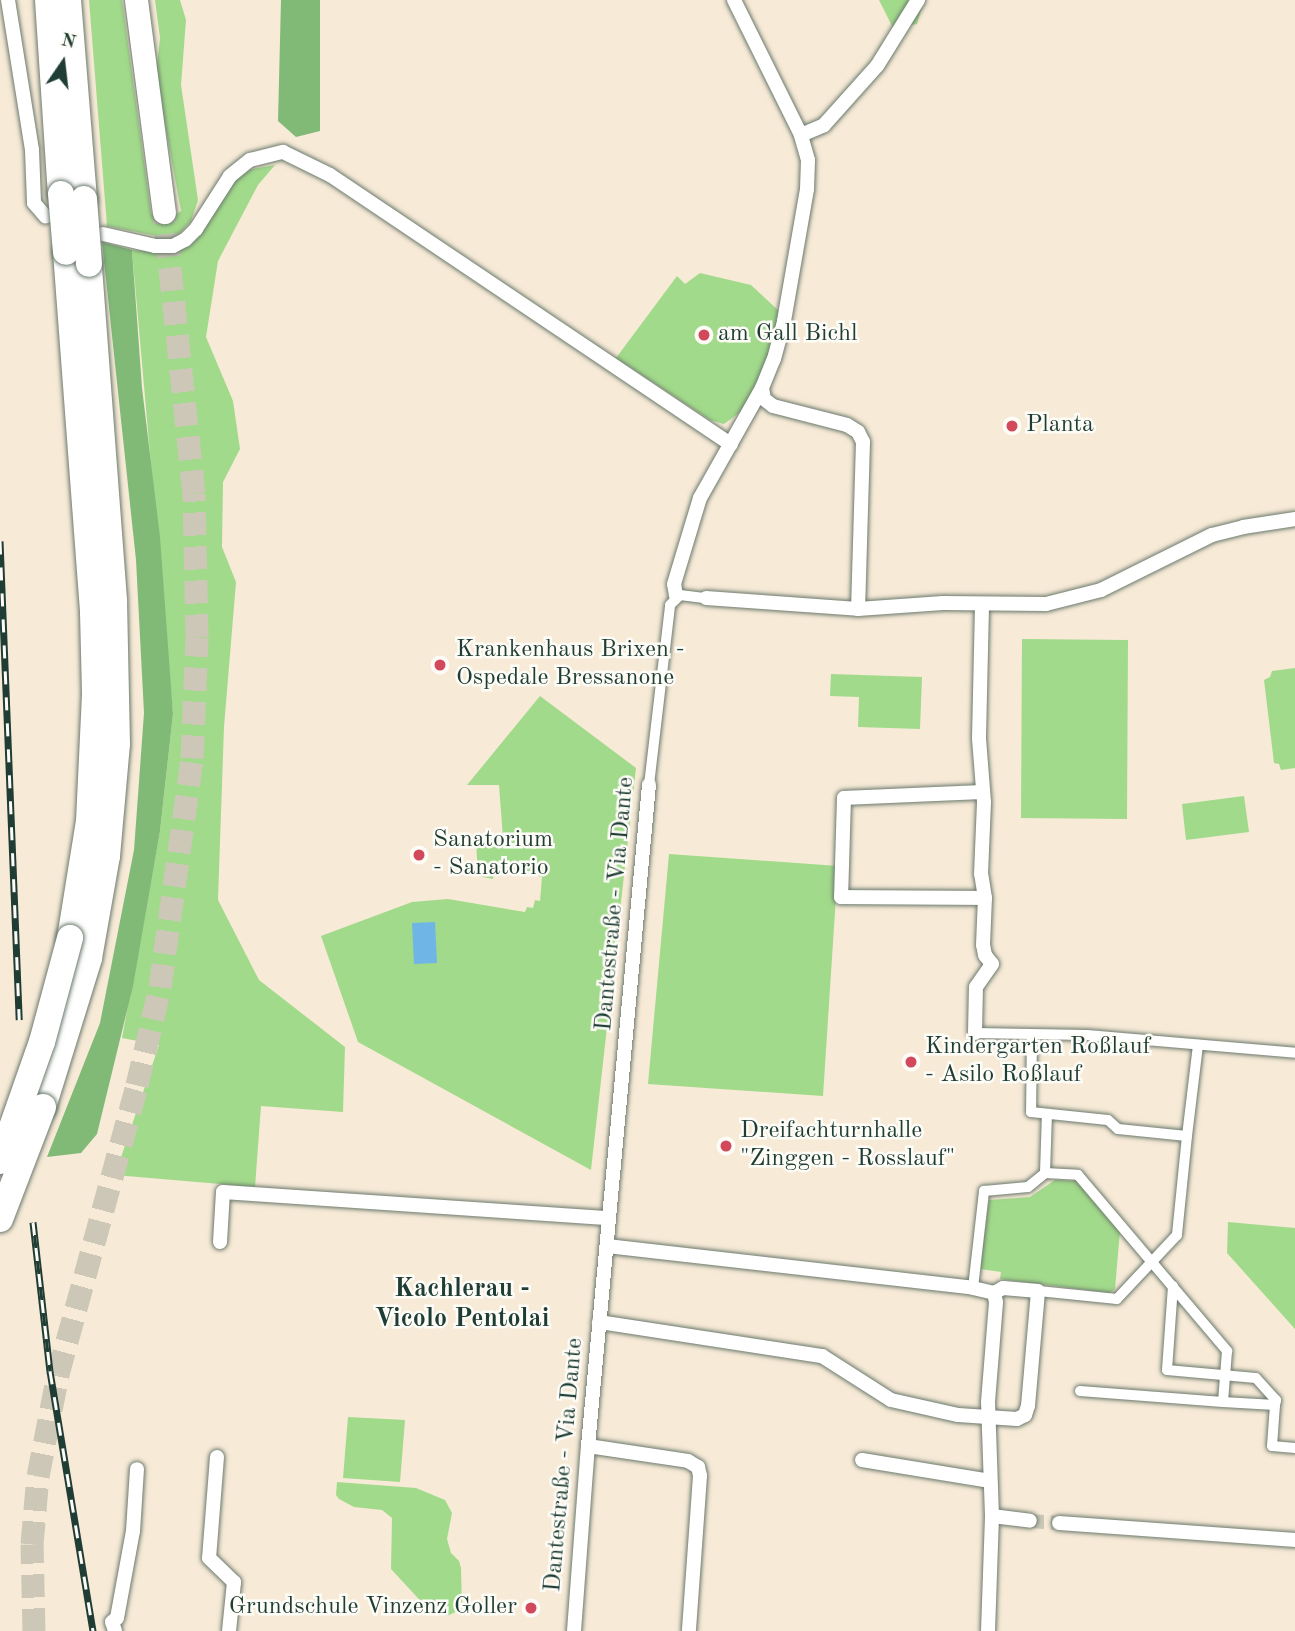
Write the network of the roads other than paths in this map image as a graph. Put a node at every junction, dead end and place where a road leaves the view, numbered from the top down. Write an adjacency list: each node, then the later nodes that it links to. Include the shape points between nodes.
1 (8, 0): 10 (street, via 32,150 34,203)
2 (48, 0): 8 (highway)
3 (68, 0): 8 (highway)
4 (136, 0): 9 (main road)
5 (734, 0): 7 (street)
6 (918, 0): 7 (street, via 877,66 824,125)
7 (802, 135): 12 (street, via 808,160 807,189 784,321)
8 (73, 196): 28 (highway, bridge, via 65,252 93,612 95,694 89,821 70,938 42,1042); 30 (highway, bridge, via 89,264 114,600 117,744 107,856 89,958 43,1107)
9 (164, 212)
10 (46, 217)
11 (103, 234): 13 (street, via 173,246 196,229 230,176 250,160 283,152 330,175)
12 (762, 388): 13 (street); 18 (street, via 764,400 773,406 847,425 863,442)
13 (731, 444): 15 (street, via 700,498 689,528 674,584)
14 (1295, 519): 17 (street, via 1212,535 1101,590 1046,604)
15 (676, 596): 16 (street); 19 (street, Dantestraße - Via Dante, via 669,610)
16 (706, 598): 18 (street)
17 (982, 605): 18 (street, via 943,603); 20 (street)
18 (858, 610)
19 (649, 785): 31 (street, Dantestraße - Via Dante)
20 (981, 792): 21 (street); 21 (street, via 844,797 841,897)
21 (985, 898): 22 (street, via 983,945 992,964 976,987)
22 (975, 1033): 23 (street)
23 (1032, 1034): 24 (street); 26 (street, via 1031,1112)
24 (1198, 1045): 25 (street, via 1212,1041); 27 (street)
25 (1295, 1054)
26 (1047, 1114): 27 (street, via 1108,1120 1118,1129); 29 (street)
27 (1188, 1136): 34 (street, via 1177,1235)
28 (0, 1161)
29 (1045, 1173): 34 (street, via 1078,1175); 36 (street, via 1028,1187 984,1191)
30 (0, 1219)
31 (609, 1219): 32 (street, via 223,1192); 33 (street, Dantestraße - Via Dante)
32 (220, 1242)
33 (607, 1246): 36 (street); 39 (street, Dantestraße - Via Dante)
34 (1151, 1262): 35 (street); 37 (street, via 1117,1299)
35 (1173, 1286): 40 (street, via 1227,1351); 40 (street, via 1167,1370)
36 (973, 1287): 38 (street)
37 (1038, 1291): 38 (street, via 1003,1287); 44 (street, via 1025,1415 1017,1419)
38 (994, 1293): 44 (street)
39 (600, 1322): 44 (street, via 822,1356 891,1399 958,1415); 45 (street, Dantestraße - Via Dante)
40 (1225, 1375): 42 (street); 43 (street, via 1256,1378)
41 (1080, 1391): 42 (street)
42 (1223, 1402): 43 (street)
43 (1275, 1405): 46 (street, via 1272,1446)
44 (988, 1417): 50 (street)
45 (588, 1446): 57 (street, Dantestraße - Via Dante); 58 (street, via 688,1461 698,1467)
46 (1295, 1448)
47 (217, 1457): 56 (street, via 209,1558 234,1582)
48 (862, 1460): 50 (street)
49 (137, 1469): 55 (street, via 133,1531 117,1618 112,1622)
50 (990, 1481): 51 (street)
51 (992, 1516): 52 (street); 59 (street)
52 (1030, 1521)
53 (1059, 1523): 54 (street)
54 (1295, 1540)
55 (115, 1631)
56 (229, 1631)
57 (574, 1631)
58 (689, 1631)
59 (988, 1631)

